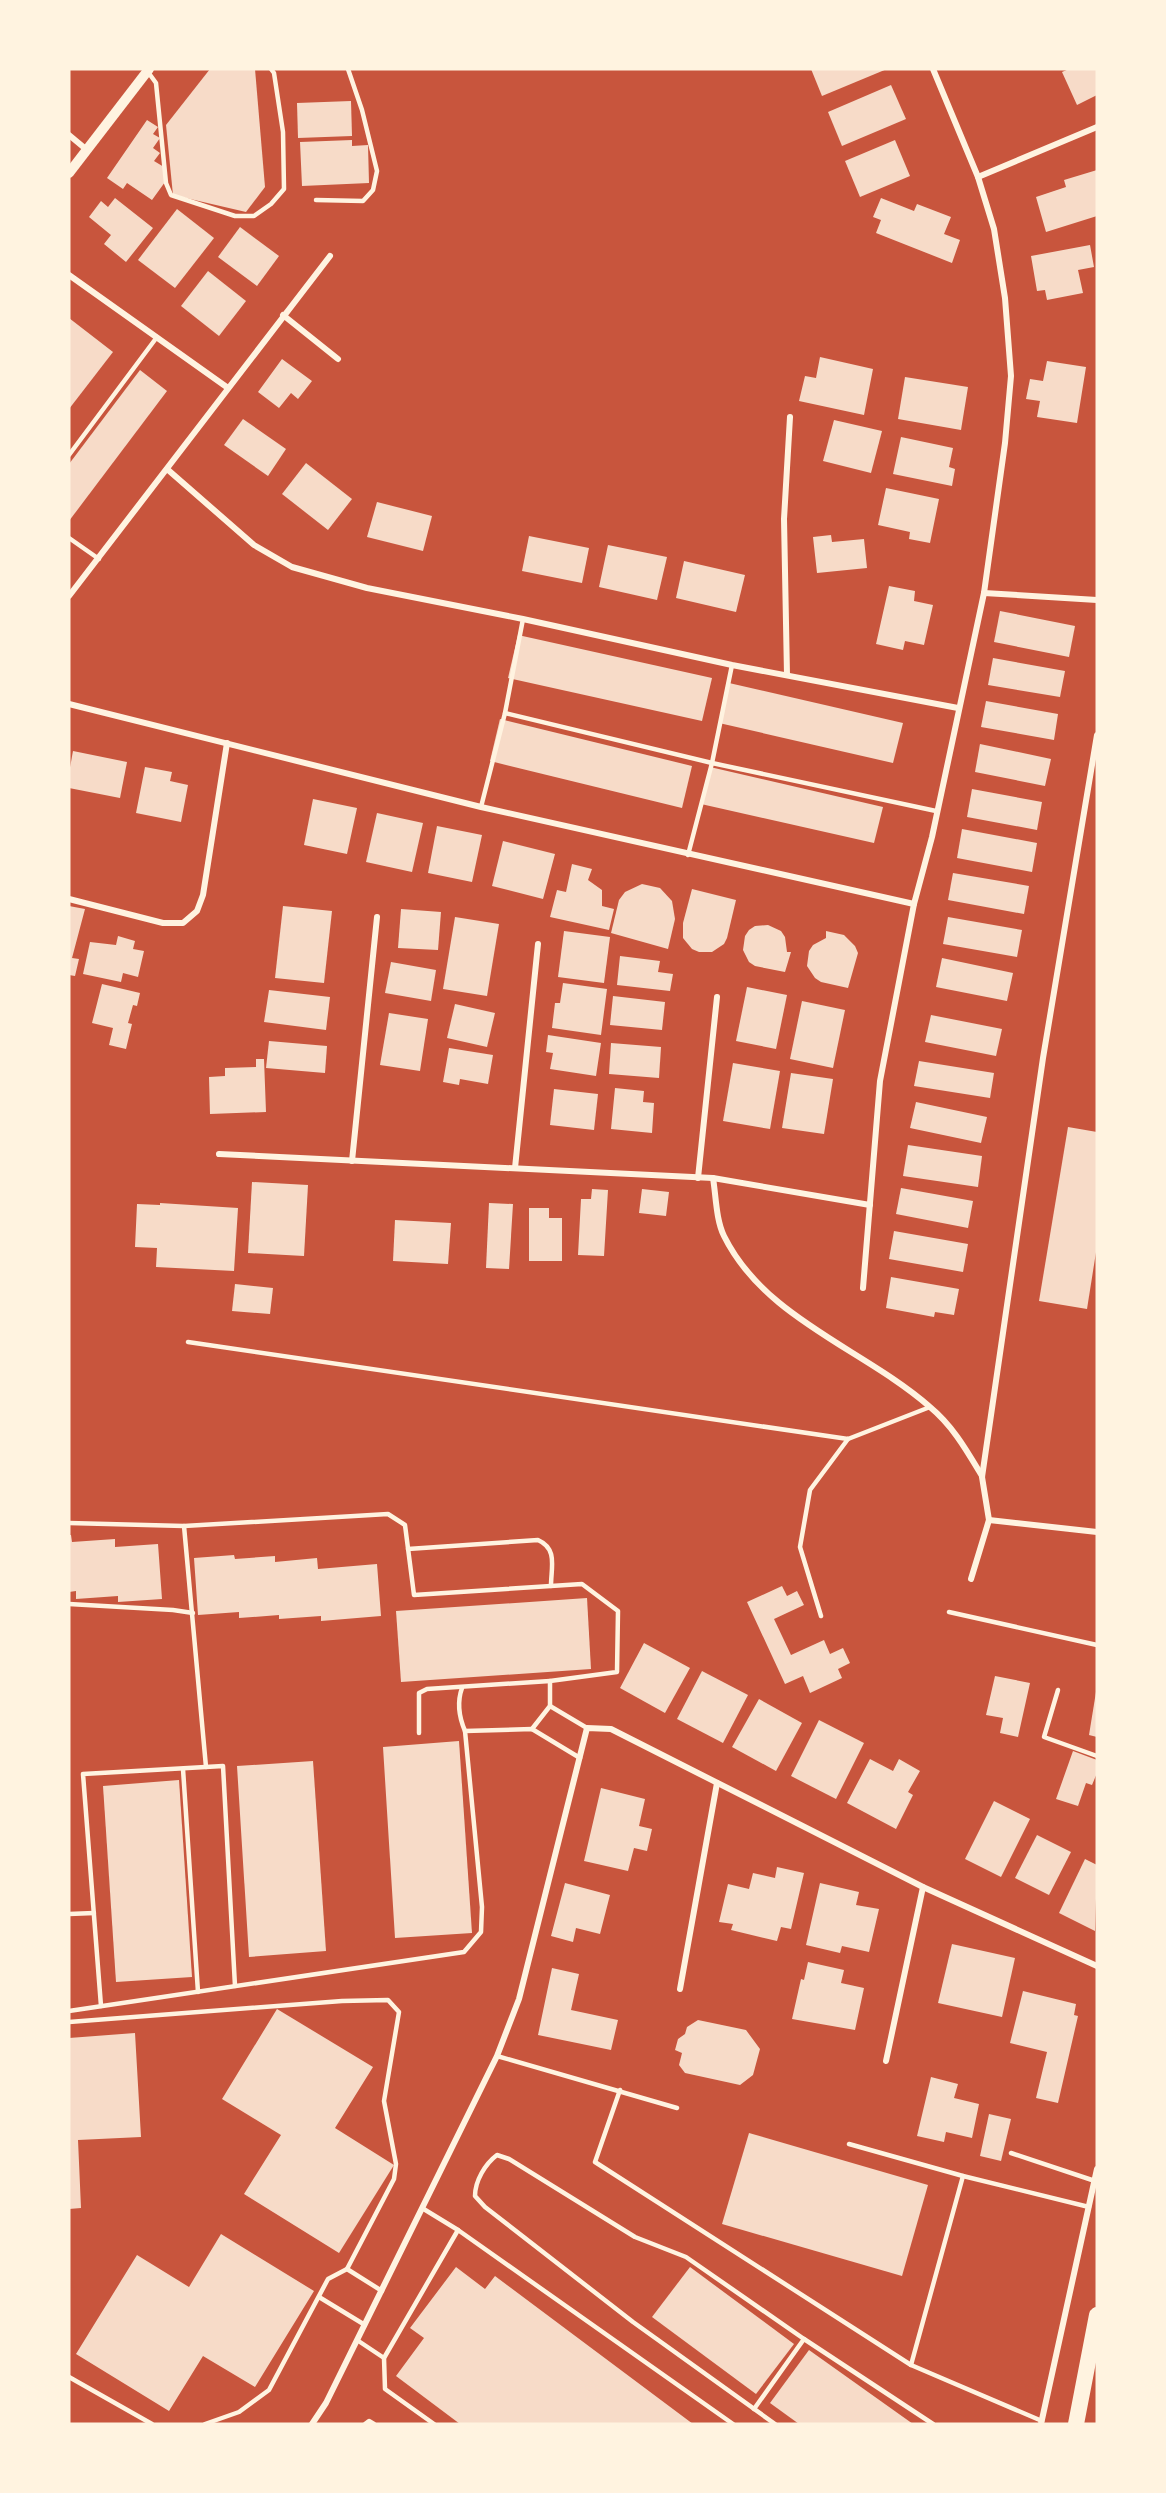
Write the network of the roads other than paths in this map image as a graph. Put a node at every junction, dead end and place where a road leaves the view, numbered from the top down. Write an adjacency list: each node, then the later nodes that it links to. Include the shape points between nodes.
1 (271, 69): 4 (lane, via 283,132 284,189 254,216 235,216 171,195 166,183 156,83)
2 (348, 69): 10 (lane, via 377,171 373,190 363,201)
3 (933, 69): 9 (street)
4 (148, 70): 7 (street)
5 (1097, 127): 9 (street)
6 (69, 135): 7 (street)
7 (87, 150): 8 (street)
8 (69, 173)
9 (978, 177): 22 (street, via 994,229 1005,298 1011,376)
10 (316, 200)
11 (330, 256): 13 (street)
12 (70, 279): 14 (street)
13 (283, 315): 15 (street); 16 (street)
14 (157, 337): 16 (street); 18 (lane)
15 (338, 359)
16 (228, 388): 19 (street)
17 (790, 417): 27 (street, via 784,519)
18 (69, 455)
19 (167, 469): 21 (street); 25 (street, via 254,545 292,567 367,588)
20 (69, 538): 21 (lane)
21 (99, 559): 23 (street)
22 (984, 593): 24 (street); 29 (street)
23 (69, 596)
24 (1097, 600)
25 (523, 619): 26 (street); 30 (lane)
26 (732, 665): 27 (street); 33 (lane)
27 (787, 675): 29 (street)
28 (69, 704): 32 (street)
29 (958, 708): 35 (street)
30 (505, 713): 33 (lane); 34 (lane)
31 (1097, 735): 52 (street, via 1043,1058)
32 (227, 743): 34 (street); 37 (street, via 204,894 197,911 183,923 163,923)
33 (711, 764): 35 (lane); 36 (lane)
34 (481, 807): 36 (street)
35 (936, 811): 38 (street)
36 (688, 855): 38 (street)
37 (69, 899)
38 (914, 904): 47 (street, via 880,1081)
39 (377, 917): 43 (street)
40 (538, 944): 44 (street)
41 (717, 997): 45 (street)
42 (219, 1154): 43 (street)
43 (352, 1161): 44 (street)
44 (515, 1168): 45 (street)
45 (698, 1178): 46 (street)
46 (713, 1178): 47 (street); 50 (street, via 722,1234 763,1289)
47 (870, 1205): 48 (street)
48 (863, 1288)
49 (188, 1342): 51 (lane)
50 (930, 1407): 51 (lane); 52 (street, via 960,1439)
51 (848, 1439): 63 (lane, via 810,1490 800,1546)
52 (982, 1477): 53 (street)
53 (989, 1520): 56 (street); 58 (street)
54 (69, 1523): 55 (lane)
55 (184, 1526): 57 (lane, via 388,1515 405,1525); 62 (lane)
56 (1097, 1532)
57 (408, 1549): 59 (lane, via 538,1540 551,1551); 59 (lane, via 414,1595)
58 (972, 1579)
59 (551, 1586): 65 (lane, via 582,1584 618,1611 617,1672)
60 (69, 1604): 62 (lane)
61 (949, 1612): 64 (lane)
62 (193, 1613): 75 (lane)
63 (821, 1616)
64 (1097, 1645)
65 (550, 1681): 66 (lane); 68 (lane)
66 (462, 1688): 71 (lane, via 460,1720); 72 (lane, via 427,1689 419,1693)
67 (1058, 1690): 73 (lane, via 1044,1737)
68 (550, 1706): 69 (lane); 70 (lane)
69 (587, 1728): 74 (street); 77 (street, via 611,1729)
70 (532, 1729): 71 (lane); 74 (lane)
71 (465, 1731): 82 (lane, via 482,1907 481,1932 464,1952)
72 (419, 1733)
73 (1097, 1756)
74 (580, 1758): 88 (street, via 519,1999)
75 (206, 1767): 76 (lane); 82 (lane, via 223,1766)
76 (183, 1768): 79 (lane, via 83,1774); 84 (lane)
77 (717, 1783): 78 (street); 83 (street)
78 (923, 1887): 81 (street); 89 (street)
79 (94, 1913): 80 (lane); 85 (lane)
80 (69, 1914)
81 (1097, 1966)
82 (235, 1986): 84 (lane)
83 (680, 1989)
84 (198, 1992): 85 (lane)
85 (101, 2006): 86 (lane)
86 (69, 2011)
87 (69, 2022): 100 (lane, via 388,2000 399,2012 384,2101 396,2164 394,2179)
88 (497, 2056): 90 (lane); 98 (street)
89 (886, 2061)
90 (620, 2090): 91 (lane); 108 (lane, via 595,2162)
91 (677, 2108)
92 (849, 2144): 95 (lane)
93 (1011, 2152): 96 (lane)
94 (1097, 2169): 96 (street)
95 (963, 2176): 97 (lane); 108 (lane)
96 (1095, 2181): 97 (street)
97 (1089, 2207): 112 (street)
98 (422, 2208): 99 (lane); 101 (street)
99 (458, 2230): 107 (lane); 119 (lane)
100 (347, 2269): 101 (lane); 102 (lane, via 328,2280)
101 (382, 2291): 104 (street)
102 (319, 2297): 104 (lane); 114 (lane, via 269,2390 238,2412)
103 (1097, 2315): 121 (highway)
104 (365, 2325): 106 (street)
105 (804, 2339): 110 (lane); 110 (lane, via 686,2257 635,2237 509,2158 497,2155 489,2161 475,2187 475,2196 485,2207 633,2322); 111 (lane)
106 (357, 2340): 107 (lane); 115 (street)
107 (384, 2358): 118 (lane, via 385,2389)
108 (911, 2365): 112 (lane)
109 (69, 2377): 113 (lane)
110 (754, 2409): 120 (lane)
111 (931, 2423)
112 (1041, 2423)
113 (152, 2424)
114 (205, 2424)
115 (312, 2424)
116 (365, 2424): 117 (lane)
117 (374, 2424)
118 (434, 2424)
119 (733, 2424)
120 (775, 2424)
121 (1076, 2424)

